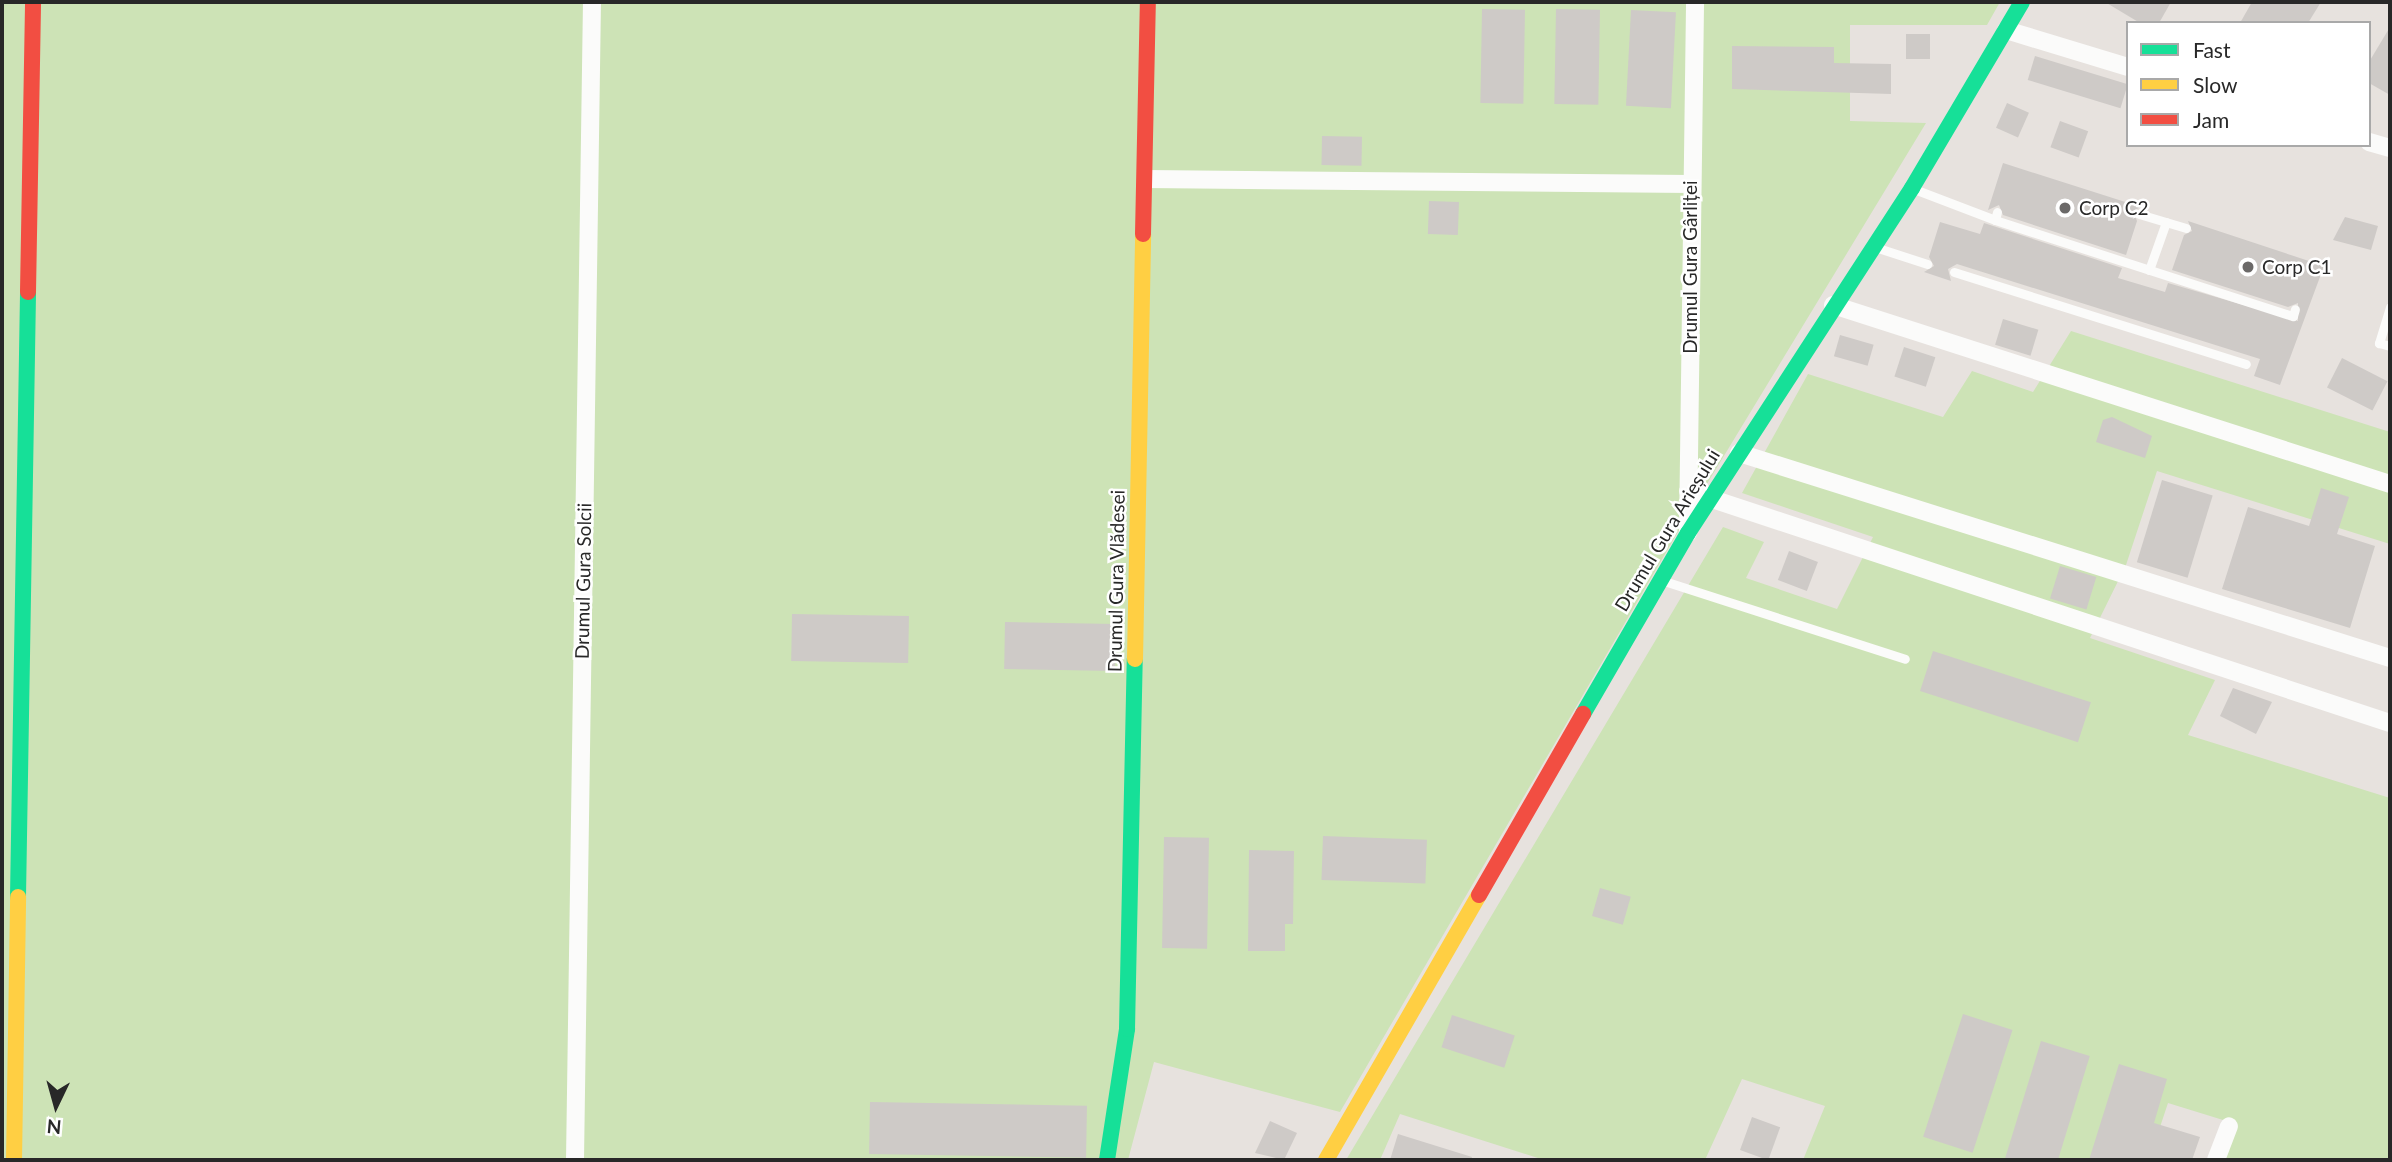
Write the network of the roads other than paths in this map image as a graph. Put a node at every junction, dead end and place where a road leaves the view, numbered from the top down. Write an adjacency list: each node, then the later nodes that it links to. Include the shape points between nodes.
1 (33, 2): 35 (street)
2 (592, 2): 36 (street, Drumul Gura Solcii)
3 (1148, 2): 10 (street, Drumul Gura Vlădesei)
4 (1695, 2): 11 (street, Drumul Gura Gârliței)
5 (2022, 2): 6 (street, Drumul Gura Arieșului)
6 (2006, 30): 7 (street); 12 (street, Drumul Gura Arieșului)
7 (2126, 66)
8 (2371, 143): 9 (street)
9 (2390, 148)
10 (1146, 178): 11 (street); 37 (street, Drumul Gura Vlădesei, via 1126,1029)
11 (1690, 184): 27 (street, Drumul Gura Gârliței)
12 (1912, 188): 16 (street, Drumul Gura Arieșului); 18 (lane)
13 (2139, 214): 14 (lane)
14 (2165, 222): 15 (lane); 18 (lane)
15 (2186, 228)
16 (1873, 246): 17 (lane); 20 (street, Drumul Gura Arieșului)
17 (1927, 264)
18 (2149, 270): 22 (lane, via 2293,316)
19 (1954, 272): 24 (lane)
20 (1833, 305): 25 (street, Drumul Gura Arieșului); 26 (street)
21 (2390, 307): 23 (lane, via 2379,343)
22 (2295, 309)
23 (2390, 346)
24 (2246, 364)
25 (1739, 453): 28 (street, Drumul Gura Arieșului); 31 (street)
26 (2390, 484)
27 (1688, 491): 28 (street); 29 (street, Drumul Gura Gârliței)
28 (1708, 500): 29 (street, Drumul Gura Arieșului); 33 (street)
29 (1688, 533): 30 (street, Drumul Gura Arieșului)
30 (1660, 580): 32 (lane); 38 (street, Drumul Gura Arieșului, via 1362,1090)
31 (2390, 658)
32 (1905, 659)
33 (2390, 723)
34 (2229, 1126): 39 (street)
35 (14, 1160)
36 (575, 1160)
37 (1107, 1160)
38 (1326, 1160)
39 (2216, 1160)

